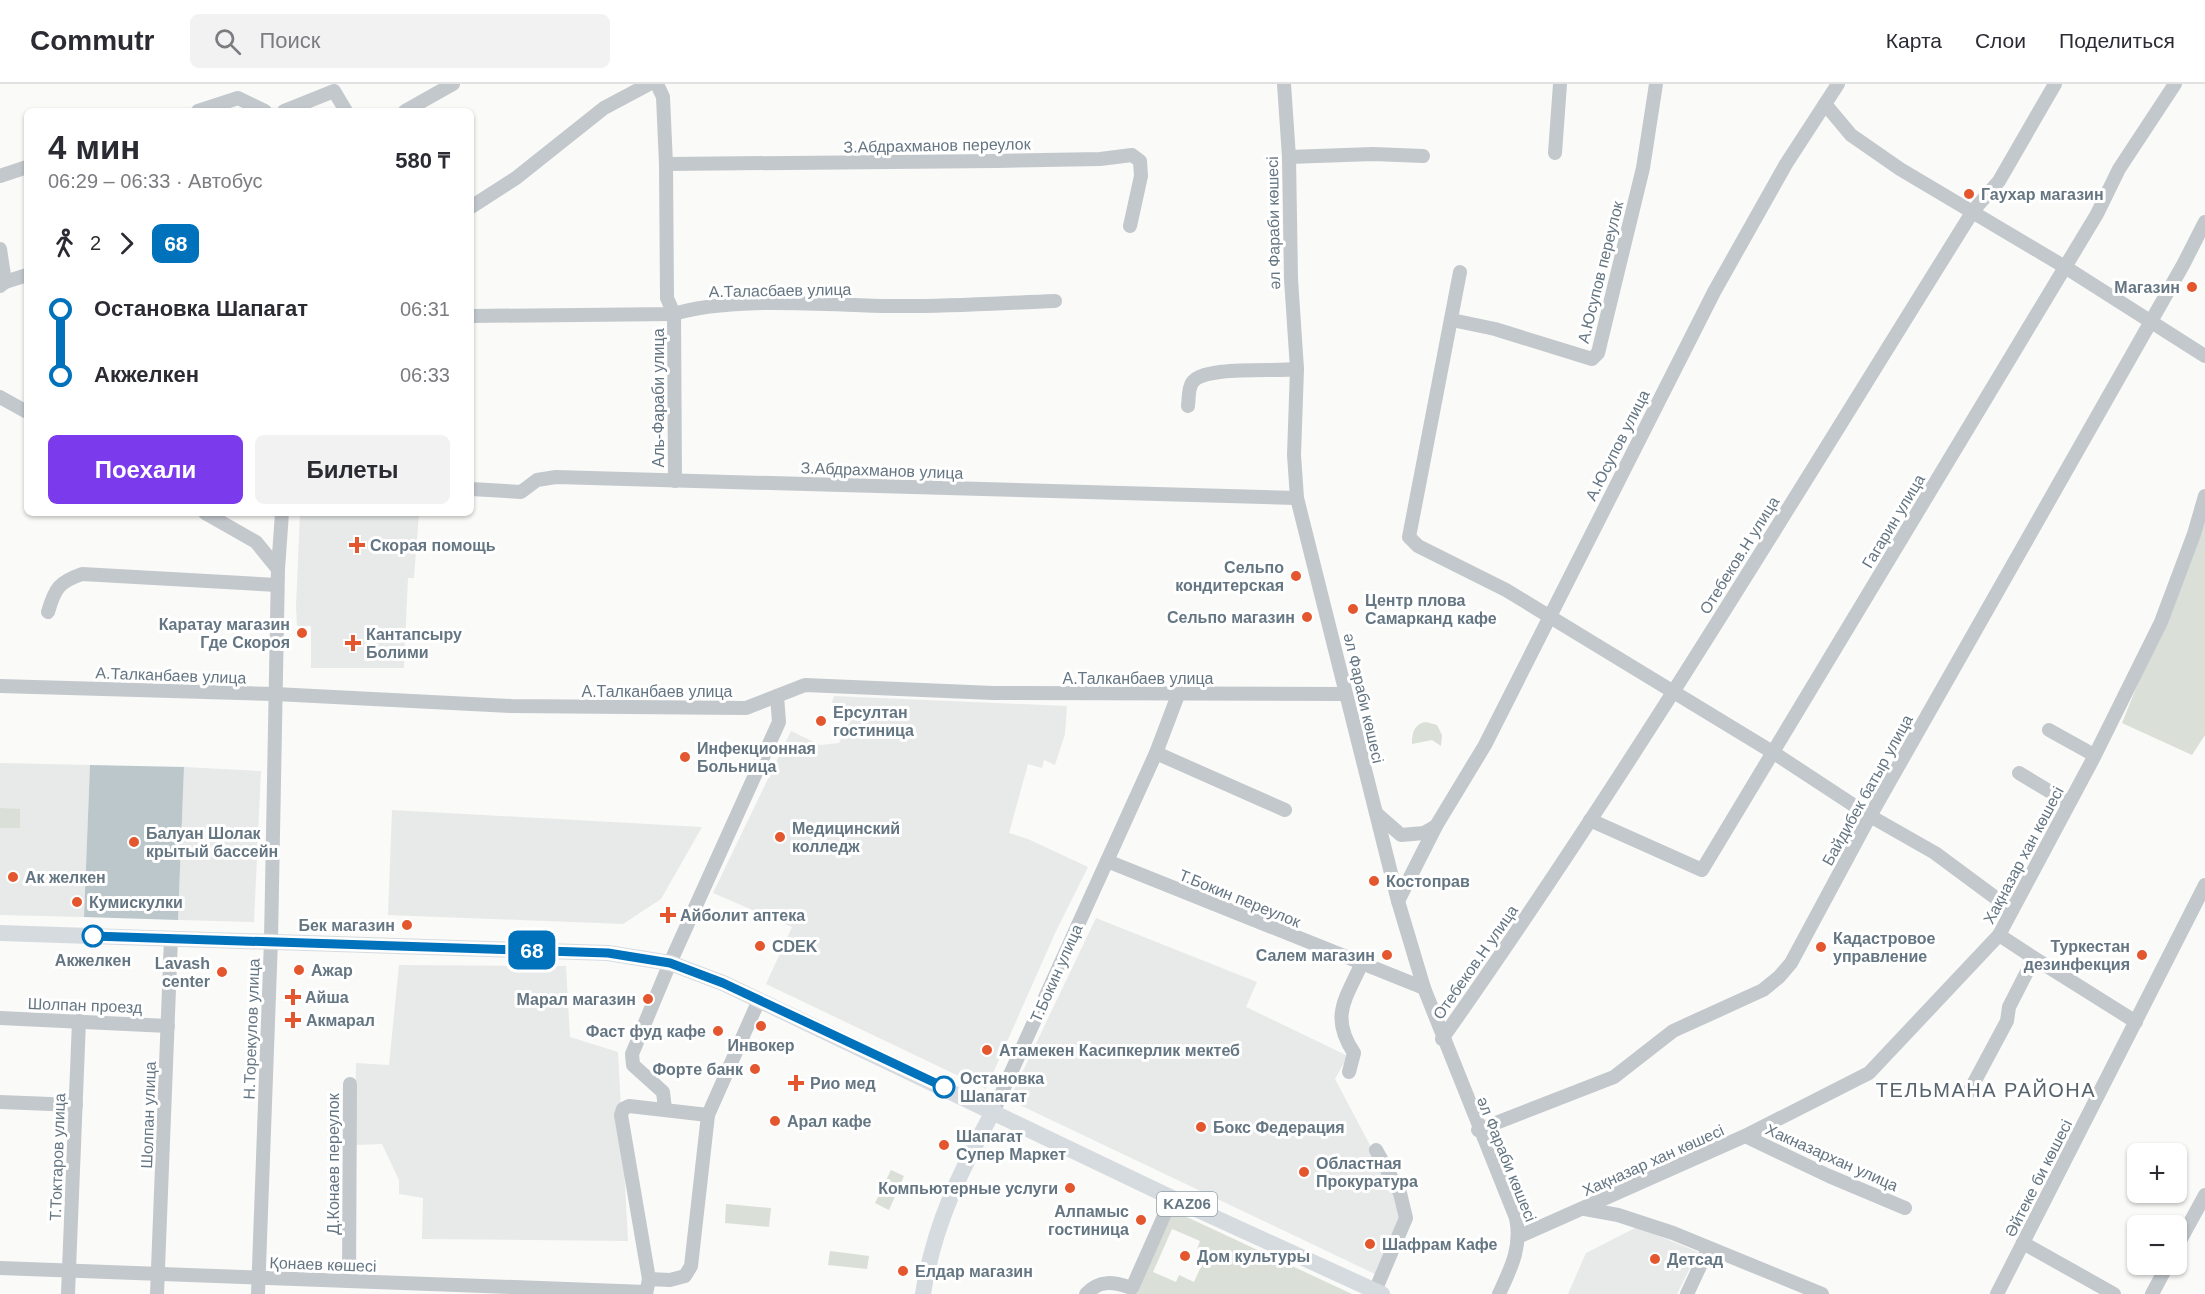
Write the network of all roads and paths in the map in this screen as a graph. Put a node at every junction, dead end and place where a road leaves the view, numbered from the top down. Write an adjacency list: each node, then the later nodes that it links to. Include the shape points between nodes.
1 (453, 84): 16 (street)
2 (649, 84): 23 (street, via 604,108 516,178)
3 (657, 84): 20 (street, via 663,97)
4 (1284, 84): 19 (street, әл Фараби көшесі)
5 (1560, 84): 17 (street)
6 (1656, 84): 35 (street, А.Юсупов переулок, via 1643,168 1598,353 1592,359)
7 (1838, 84): 11 (street, А.Юсупов улица)
8 (2055, 84): 24 (street, Отебеков.Н улица, via 1999,181)
9 (2175, 84): 28 (street, Гагарин улица, via 2119,169)
10 (332, 88): 14 (street); 15 (street)
11 (1825, 104): 24 (street, via 1851,135); 51 (street, А.Юсупов улица, via 1786,164 1714,292)
12 (207, 108): 13 (street, via 238,98)
13 (259, 108)
14 (290, 108)
15 (344, 108)
16 (410, 108)
17 (1555, 153)
18 (1424, 156): 19 (street)
19 (1288, 157): 38 (street, әл Фараби көшесі)
20 (666, 164): 26 (street, З.Абдрахманов переулок, via 1008,161 1132,155 1140,161 1141,176); 33 (street, via 667,298)
21 (24, 168): 22 (street)
22 (0, 176)
23 (474, 205)
24 (1972, 211): 28 (street); 53 (street, Отебеков.Н улица)
25 (2205, 222): 36 (street, Байдибек батыр улица)
26 (1130, 226)
27 (0, 249): 31 (street)
28 (2065, 267): 36 (street); 60 (street, Гагарин улица)
29 (1460, 272): 35 (street)
30 (24, 276): 31 (street)
31 (3, 284)
32 (1055, 302): 33 (street, А.Таласбаев улица, via 767,304 692,308)
33 (674, 314): 34 (street, А.Таласбаев улица); 42 (street, Аль-Фараби улица)
34 (474, 316)
35 (1452, 320): 51 (street, via 1409,537 1418,546)
36 (2151, 322): 37 (street); 66 (street, Байдибек батыр улица)
37 (2205, 356)
38 (1298, 369): 40 (street, via 1197,376 1191,384); 45 (street, әл Фараби көшесі, via 1294,455)
39 (0, 397): 41 (street)
40 (1188, 406)
41 (24, 410)
42 (675, 481): 43 (street, З.Абдрахманов улица, via 556,477 537,480 521,492); 45 (street, З.Абдрахманов улица)
43 (474, 489)
44 (2205, 496): 61 (street, Хақназар хан көшесі, via 2161,622)
45 (1297, 498): 55 (street, әл Фараби көшесі)
46 (210, 516): 48 (street, via 256,542)
47 (282, 516): 48 (street, Н.Торекулов улица)
48 (278, 569): 49 (street, Н.Торекулов улица)
49 (277, 585): 50 (street, via 82,574 63,581); 54 (street, Н.Торекулов улица)
50 (48, 612)
51 (1550, 616): 53 (street); 68 (street, А.Юсупов улица, via 1485,745)
52 (0, 686): 54 (street, А.Талканбаев улица)
53 (1672, 693): 60 (street); 67 (street, Отебеков.Н улица)
54 (275, 694): 57 (street, А.Талканбаев улица, via 511,706 746,708); 76 (street, Н.Торекулов улица)
55 (1345, 694): 56 (street, А.Талканбаев улица); 65 (street, әл Фараби көшесі)
56 (1178, 695): 57 (street, А.Талканбаев улица, via 806,685); 59 (street, Т.Бокин улица)
57 (777, 696): 78 (street, via 779,722)
58 (2049, 730): 61 (street)
59 (1156, 753): 64 (street); 69 (street, Т.Бокин улица)
60 (1774, 753): 66 (street); 67 (street, Гагарин улица, via 1702,870)
61 (2094, 755): 63 (street, Хақназар хан көшесі)
62 (2019, 773): 63 (street)
63 (2069, 803): 72 (street, Хақназар хан көшесі)
64 (1285, 810)
65 (1375, 812): 68 (street, via 1401,835 1424,833); 71 (street, әл Фараби көшесі)
66 (1870, 816): 72 (street, via 1935,853); 95 (street, Байдибек батыр улица, via 1791,963 1779,977 1754,994 1673,1031 1614,1077)
67 (1590, 820): 86 (street, Отебеков.Н улица)
68 (1436, 826): 71 (street, А.Юсупов улица)
69 (1107, 861): 79 (street, Т.Бокин переулок); 93 (street, Т.Бокин улица)
70 (2203, 892): 84 (street, Әйтеке би көшесі)
71 (1398, 901): 80 (street, әл Фараби көшесі)
72 (2012, 910): 74 (street, Хақназар хан көшесі)
73 (0, 933): 75 (main road, KАZ06)
74 (1999, 935): 77 (street); 96 (street, Хақназар хан көшесі, via 1869,1073)
75 (171, 938): 76 (main road, KАZ06); 85 (street, Шолпан улица)
76 (271, 940): 78 (main road, KАZ06, via 608,953); 110 (street, Н.Торекулов улица)
77 (2034, 958): 84 (street); 89 (street, via 2009,1007 2007,1021)
78 (670, 963): 81 (main road, KАZ06); 92 (street, via 632,1054 632,1061 663,1092)
79 (1361, 965): 80 (street); 87 (street, via 1340,1012 1342,1035 1354,1053)
80 (1424, 988): 86 (street, әл Фараби көшесі)
81 (759, 1000): 93 (main road, KАZ06); 94 (street)
82 (0, 1018): 83 (street, Шолпан проезд)
83 (79, 1021): 85 (street, Шолпан проезд); 91 (street, Т.Токтаров улица)
84 (2136, 1022): 104 (street, Әйтеке би көшесі)
85 (168, 1026): 108 (street, Шолпан улица)
86 (1442, 1039): 95 (street, әл Фараби көшесі)
87 (1349, 1072)
88 (350, 1084): 111 (street, Д.Конаев переулок)
89 (1969, 1092)
90 (0, 1102): 91 (street)
91 (76, 1105): 107 (street, Т.Токтаров улица)
92 (665, 1109): 94 (street); 112 (street, via 629,1106 621,1115)
93 (994, 1110): 99 (main road, KАZ06); 117 (main road, Т.Бокин улица, via 963,1167 935,1233)
94 (708, 1115): 112 (street, Қонаев көшесі, via 691,1266 685,1276)
95 (1478, 1130): 103 (street, әл Фараби көшесі)
96 (1745, 1136): 100 (street, Хакназархан улица); 101 (street, Хақназар хан көшесі)
97 (1376, 1150): 113 (street, via 1400,1193 1406,1218)
98 (2205, 1195): 102 (street)
99 (1172, 1197): 113 (main road, KАZ06); 118 (street, via 1132,1288 1112,1281 1093,1286)
100 (1905, 1208)
101 (1585, 1209): 103 (street, Хақназар хан көшесі); 105 (street, via 1637,1221)
102 (2187, 1228)
103 (1520, 1236): 119 (street, әл Фараби көшесі, via 1516,1256)
104 (2023, 1243): 122 (street, Әйтеке би көшесі); 123 (street)
105 (1708, 1249): 120 (street); 121 (street)
106 (0, 1268): 107 (street, Қонаев көшесі)
107 (68, 1271): 108 (street, Қонаев көшесі); 114 (street, Т.Токтаров улица)
108 (158, 1274): 110 (street, Қонаев көшесі); 115 (street, Шолпан улица)
109 (2162, 1275): 124 (street)
110 (259, 1278): 111 (street, Қонаев көшесі); 116 (street, Н.Торекулов улица)
111 (349, 1281): 112 (street, Қонаев көшесі)
112 (647, 1288)
113 (1378, 1292)
114 (68, 1294)
115 (157, 1294)
116 (258, 1294)
117 (923, 1294)
118 (1086, 1294)
119 (1499, 1294)
120 (1687, 1294)
121 (1821, 1294)
122 (1997, 1294)
123 (2114, 1294)
124 (2152, 1294)

